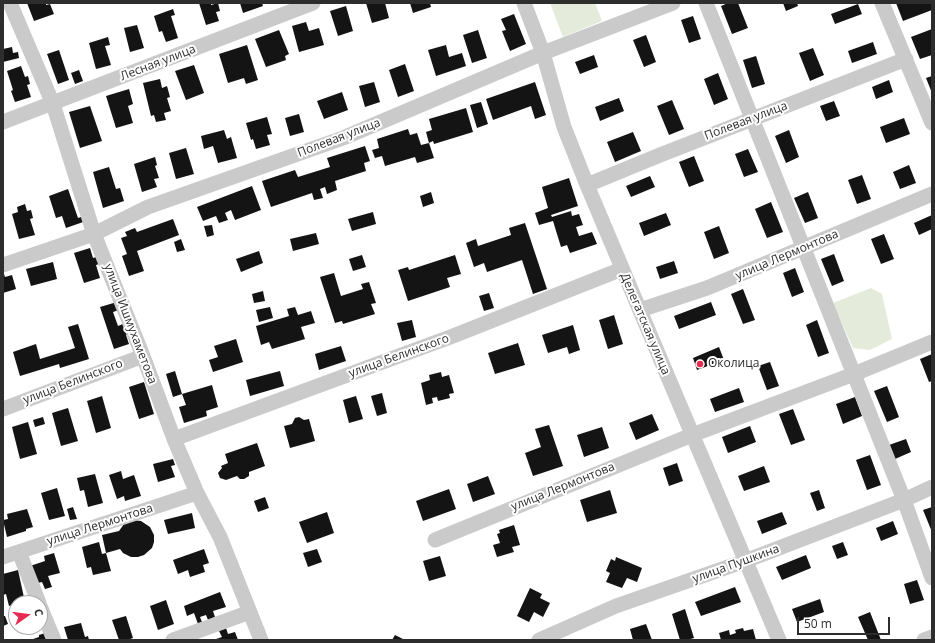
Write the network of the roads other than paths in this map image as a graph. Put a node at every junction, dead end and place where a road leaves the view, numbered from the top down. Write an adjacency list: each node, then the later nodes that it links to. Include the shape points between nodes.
1 (10, 3): 9 (street, улица Ишмухаметова)
2 (313, 3): 9 (street, Лесная улица)
3 (524, 3): 7 (street, Делегатская улица)
4 (672, 3): 7 (street, Полевая улица)
5 (706, 3): 10 (street)
6 (882, 3): 8 (street)
7 (543, 53): 13 (street, Делегатская улица, via 564,127); 15 (street, Полевая улица, via 343,138 148,207)
8 (906, 58): 10 (street, Полевая улица); 12 (street)
9 (53, 104): 11 (street, Лесная улица); 15 (street, улица Ишмухаметова)
10 (751, 119): 13 (street, Полевая улица); 16 (street)
11 (3, 122)
12 (932, 123)
13 (587, 185): 18 (street, Делегатская улица)
14 (932, 194): 16 (street, улица Лермонтова)
15 (94, 234): 17 (street, Полевая улица); 21 (street, улица Ишмухаметова)
16 (804, 248): 19 (street, улица Лермонтова, via 707,288); 22 (street)
17 (3, 265)
18 (622, 269): 19 (street, Делегатская улица); 25 (street, улица Белинского, via 453,336)
19 (640, 310): 24 (street, Делегатская улица)
20 (932, 342): 22 (street, улица Лермонтова)
21 (143, 356): 23 (street, улица Белинского); 25 (street, улица Ишмухаметова)
22 (854, 374): 24 (street, улица Лермонтова); 28 (street)
23 (3, 409)
24 (692, 435): 29 (street, улица Лермонтова); 32 (street, Делегатская улица)
25 (174, 439): 27 (street, улица Ишмухаметова)
26 (932, 487): 28 (street, улица Пушкина)
27 (197, 493): 30 (street, улица Лермонтова); 35 (street, улица Ишмухаметова, via 220,537)
28 (904, 500): 32 (street, улица Пушкина); 33 (street)
29 (436, 540)
30 (19, 552): 31 (street, улица Лермонтова); 34 (street)
31 (3, 557)
32 (745, 561): 41 (street, улица Пушкина, via 616,606); 42 (street, Делегатская улица)
33 (932, 578)
34 (36, 595)
35 (250, 612): 39 (street); 40 (street, улица Ишмухаметова)
36 (48, 625): 38 (street)
37 (932, 637): 43 (street)
38 (54, 640)
39 (173, 640)
40 (261, 640)
41 (539, 640)
42 (779, 640)
43 (924, 640)

